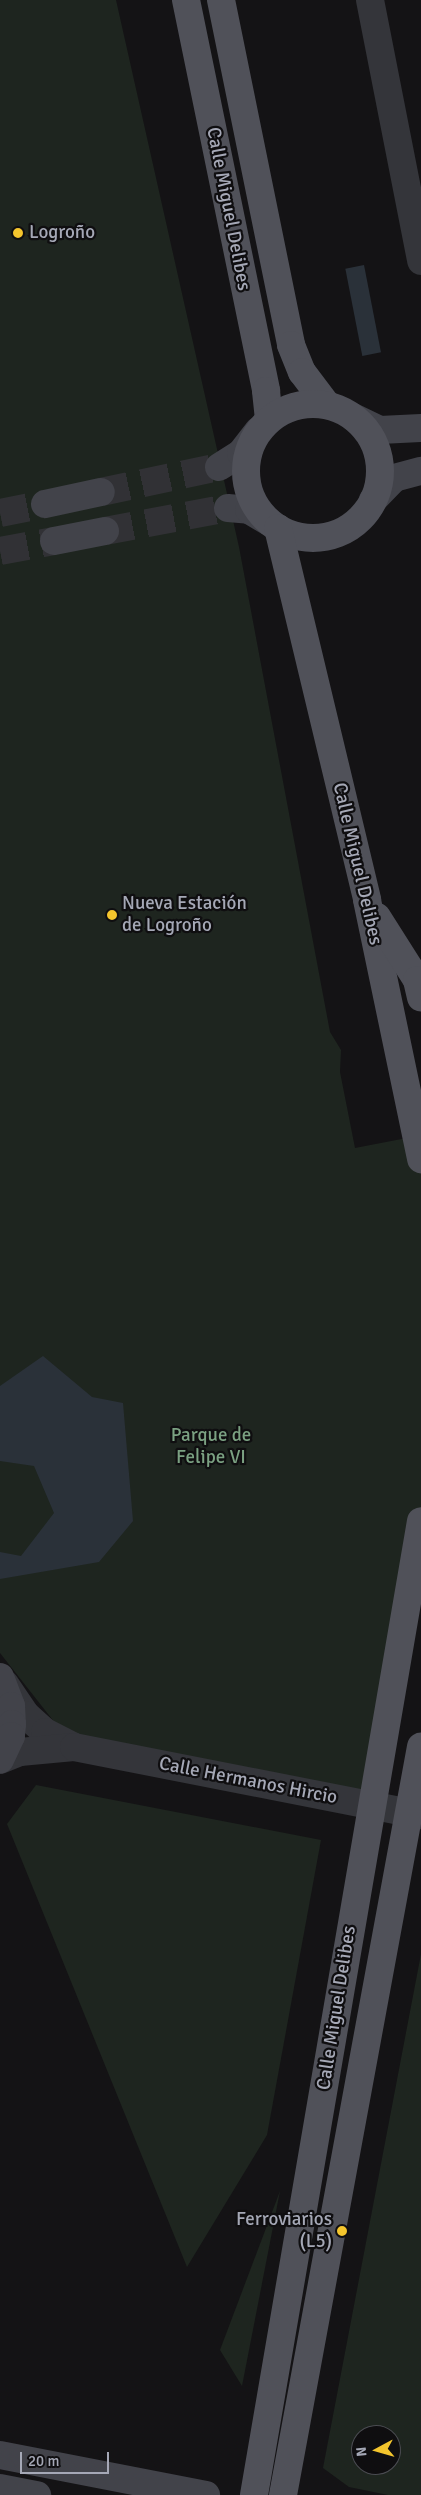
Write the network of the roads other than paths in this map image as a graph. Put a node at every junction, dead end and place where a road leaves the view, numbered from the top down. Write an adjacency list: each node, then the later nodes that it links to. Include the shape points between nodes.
1 (186, 0): 7 (main road, Calle Miguel Delibes, via 266,391)
2 (221, 0): 5 (main road, Calle Miguel Delibes, via 291,345 302,372)
3 (370, 0): 4 (street)
4 (421, 261)
5 (327, 405): 6 (main road); 7 (main road, via 307,403 287,408)
6 (353, 417): 8 (main road, via 380,430); 12 (main road, via 374,442 379,458 380,475)
7 (264, 425): 9 (main road, via 241,453); 15 (main road, via 250,446 246,478 258,510)
8 (421, 428)
9 (219, 467)
10 (421, 471): 12 (main road, via 394,478)
11 (101, 492): 13 (main road)
12 (373, 500): 17 (main road, via 360,519 346,530 331,536)
13 (45, 504)
14 (228, 508): 15 (main road, via 249,510)
15 (273, 525): 17 (main road); 19 (main road, Calle Miguel Delibes)
16 (105, 531): 18 (main road)
17 (304, 537): 19 (main road, via 291,553)
18 (54, 541)
19 (290, 569): 20 (main road, Calle Miguel Delibes)
20 (366, 900): 21 (main road); 22 (main road, Calle Miguel Delibes)
21 (419, 989)
22 (421, 1159)
23 (421, 1521): 28 (main road, Calle Miguel Delibes)
24 (2, 1680): 26 (street, via 26,1715 45,1732); 27 (main road, via 12,1724)
25 (421, 1747): 29 (main road, Calle Miguel Delibes)
26 (74, 1748): 27 (street, via 20,1752); 28 (street, Calle Hermanos Hircio)
27 (0, 1760)
28 (370, 1805): 29 (street, Calle Hermanos Hircio); 34 (main road, Calle Miguel Delibes)
29 (414, 1814): 35 (main road, Calle Miguel Delibes)
30 (0, 2455): 33 (main road)
31 (0, 2488): 32 (main road)
32 (37, 2495)
33 (206, 2495)
34 (254, 2495)
35 (283, 2495)

